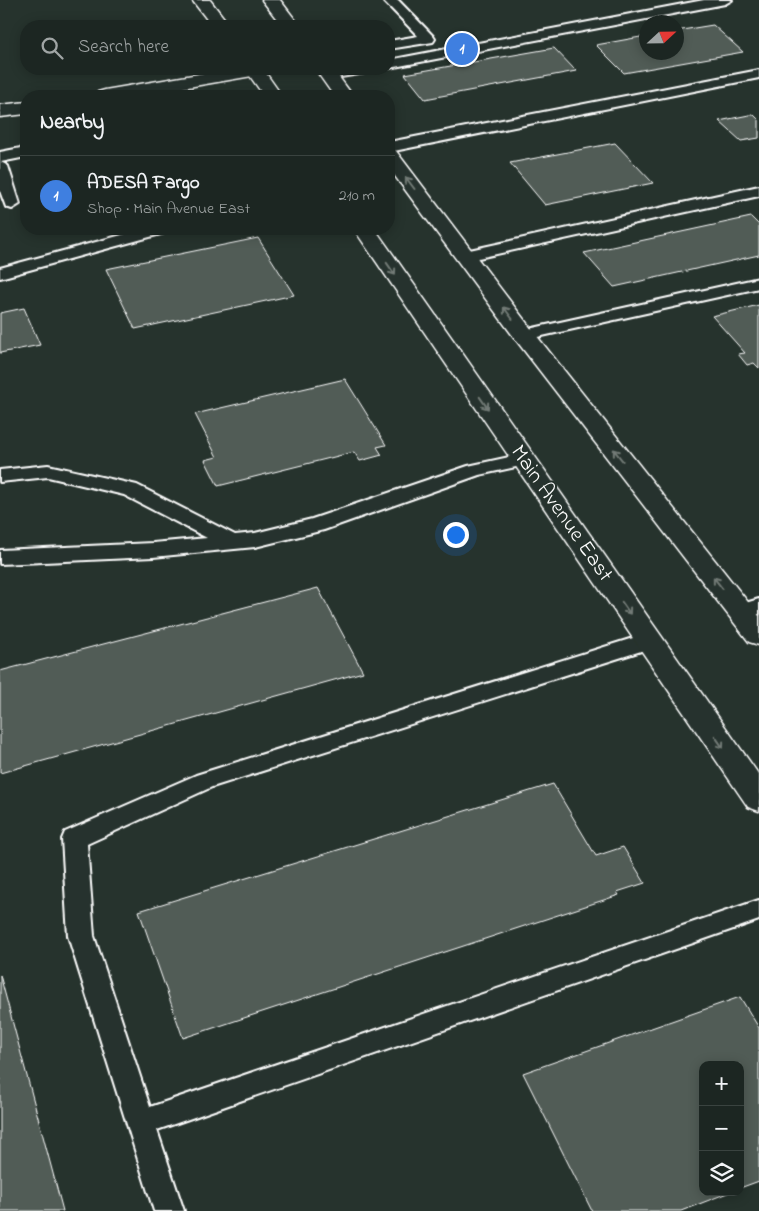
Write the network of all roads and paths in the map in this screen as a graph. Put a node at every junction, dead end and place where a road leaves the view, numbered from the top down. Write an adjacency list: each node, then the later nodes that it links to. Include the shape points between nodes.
1 (201, 0): 5 (main road)
2 (271, 0): 6 (main road)
3 (390, 0): 7 (lane, via 428,39)
4 (725, 0): 8 (lane)
5 (217, 20)
6 (287, 20)
7 (395, 44)
8 (395, 63)
9 (759, 74): 18 (lane)
10 (222, 75): 13 (main road)
11 (260, 75): 14 (main road)
12 (329, 75): 15 (main road)
13 (139, 90)
14 (269, 90)
15 (340, 90)
16 (20, 109): 17 (main road)
17 (0, 111)
18 (395, 146)
19 (20, 153): 20 (lane)
20 (0, 157)
21 (395, 163): 27 (main road, one-way to 21)
22 (0, 166): 24 (lane)
23 (759, 191): 27 (lane)
24 (13, 204)
25 (140, 235): 28 (lane)
26 (368, 235): 31 (main road, Main Avenue East, one-way to 31)
27 (464, 256): 30 (main road, one-way to 27)
28 (0, 273)
29 (759, 283): 30 (lane)
30 (524, 335): 35 (main road, one-way to 30)
31 (523, 460): 33 (lane, via 475,470 317,525 255,540); 37 (main road, Main Avenue East, one-way to 37)
32 (0, 476): 33 (lane, via 48,471 130,490)
33 (232, 542): 34 (lane, via 153,550)
34 (0, 557)
35 (750, 609): 36 (main road)
36 (759, 635)
37 (649, 641): 38 (main road, Main Avenue East, one-way to 38); 40 (lane, via 204,782 74,839 80,936)
38 (759, 799)
39 (759, 910): 40 (lane)
40 (140, 1123): 41 (lane)
41 (169, 1211)

